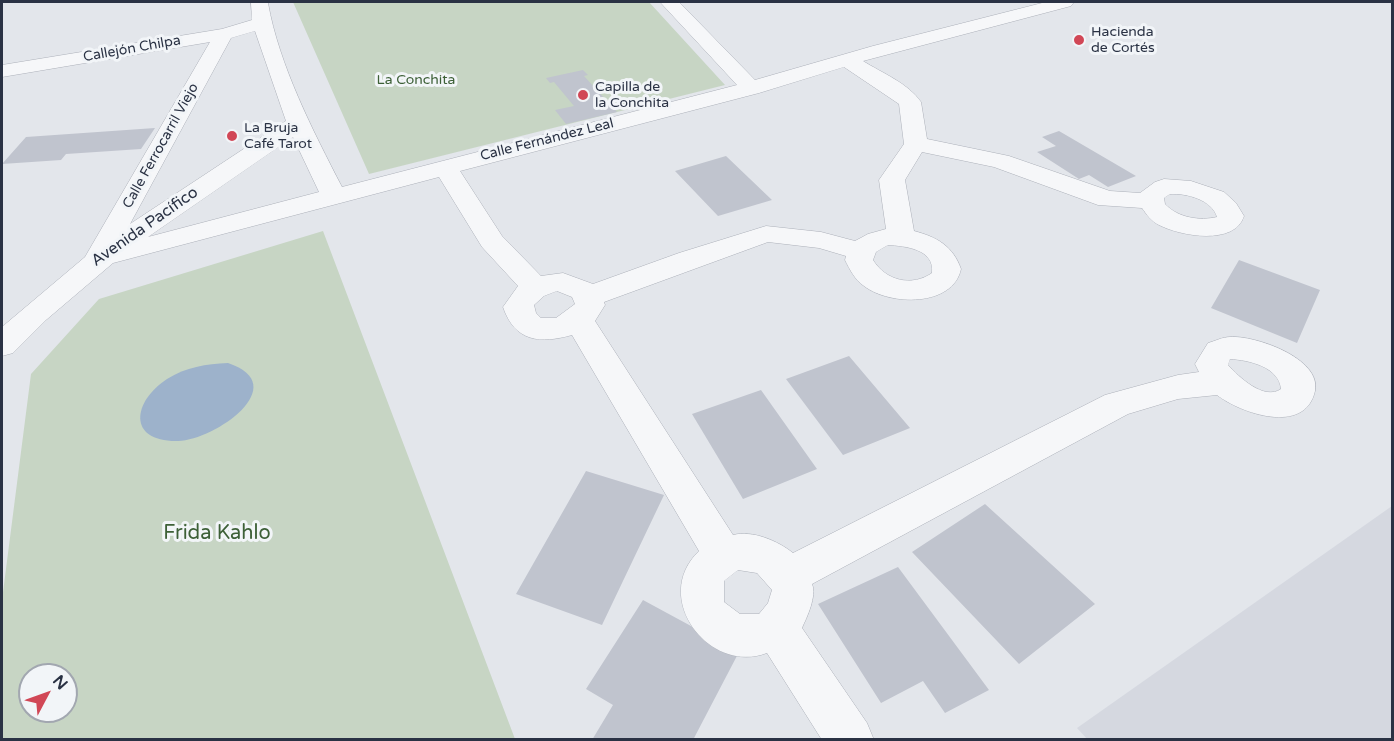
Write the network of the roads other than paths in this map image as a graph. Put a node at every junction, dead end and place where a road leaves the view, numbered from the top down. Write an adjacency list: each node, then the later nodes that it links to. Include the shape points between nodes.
1 (669, 2): 7 (street)
2 (1065, 2): 5 (street, Calle Fernández Leal)
3 (260, 12): 4 (street, Callejón Chilpa); 8 (street)
4 (224, 34): 6 (street, Callejón Chilpa); 15 (street, Calle Ferrocarril Viejo)
5 (846, 60): 7 (street, Calle Fernández Leal); 9 (street, via 910,102)
6 (2, 71)
7 (751, 88): 10 (street, Calle Fernández Leal)
8 (298, 123): 11 (street); 15 (street, Avenida Pacífico)
9 (916, 144): 12 (street, via 1000,161 1107,199); 13 (street, via 892,180)
10 (444, 166): 11 (street, Calle Fernández Leal); 16 (street, via 492,241)
11 (334, 196): 15 (street, Calle Fernández Leal)
12 (1150, 201)
13 (901, 237): 14 (street, via 876,240); 14 (street, via 928,244 945,260 945,278 937,285 912,291 882,285 862,269)
14 (861, 251): 17 (street, via 821,240 766,234 689,259)
15 (98, 258): 18 (street, Avenida Pacífico)
16 (535, 287): 17 (street, via 556,282 576,286); 17 (street, via 518,307 525,321 557,329)
17 (584, 308): 22 (street)
18 (36, 310): 19 (street); 20 (street, Avenida Pacífico)
19 (2, 316)
20 (2, 345)
21 (1222, 382): 23 (street, via 1178,387 1117,404)
22 (724, 556): 23 (street, via 753,552 767,556); 24 (street, via 704,575 702,602 708,615 733,634 756,636)
23 (788, 576): 24 (street, via 793,589 792,603 788,617)
24 (777, 629): 25 (street)
25 (850, 740)

